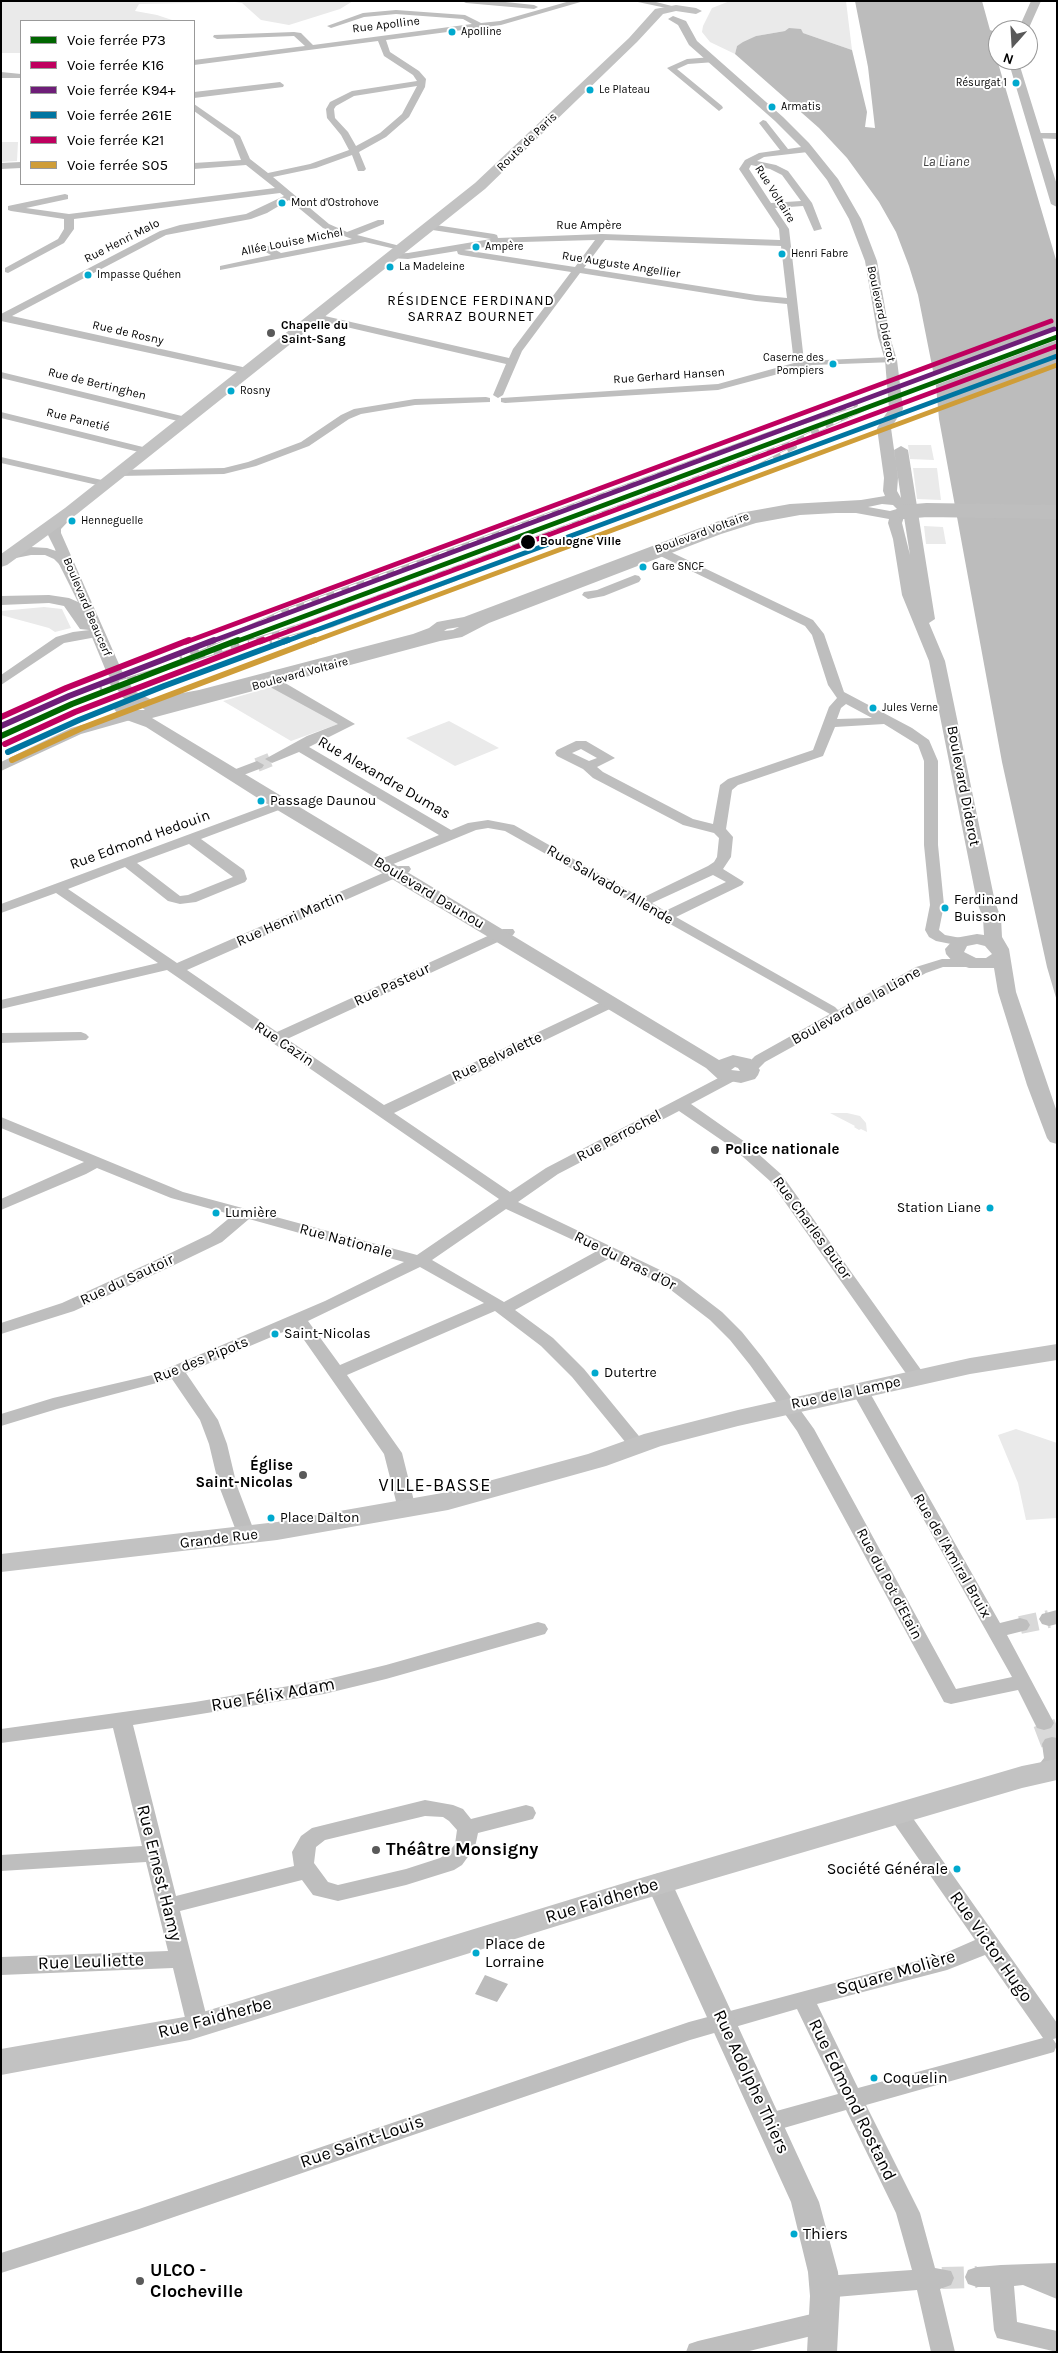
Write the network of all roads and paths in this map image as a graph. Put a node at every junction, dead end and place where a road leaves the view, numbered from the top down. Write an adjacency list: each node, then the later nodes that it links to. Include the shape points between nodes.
1 (466, 1): 8 (street)
2 (580, 1): 9 (street, Rue Apolline)
3 (637, 1): 7 (street)
4 (1028, 1): 14 (street)
5 (1036, 1): 15 (street)
6 (386, 2): 12 (street)
7 (651, 3): 11 (street); 13 (street, via 662,5)
8 (533, 4): 9 (street)
9 (549, 9): 17 (street, Rue Apolline, via 515,21)
10 (694, 10): 11 (main road); 20 (street)
11 (677, 11): 13 (main road); 18 (main road, Route de Paris); 20 (street, Boulevard Diderot)
12 (396, 12): 16 (street, via 367,15); 17 (street, via 465,17)
13 (660, 12): 18 (main road, Route de Paris)
14 (1019, 20)
15 (1027, 20)
16 (331, 26)
17 (480, 26): 21 (street, Rue Apolline)
18 (646, 27): 56 (main road, Route de Paris, via 485,182)
19 (217, 37): 22 (street, via 294,34)
20 (689, 37): 23 (street, Boulevard Diderot)
21 (382, 38): 22 (street, Rue Apolline); 29 (street, via 387,54 418,75)
22 (313, 49): 24 (street, Rue Apolline)
23 (712, 60): 33 (street, via 687,62 670,68); 37 (street, Boulevard Diderot)
24 (195, 63)
25 (1017, 70): 35 (street)
26 (1024, 70): 35 (street)
27 (1, 75): 28 (street)
28 (20, 76)
29 (422, 83): 38 (street, via 410,110 399,123); 38 (street, via 356,94 334,102 330,109 331,118)
30 (280, 85): 31 (street)
31 (195, 95)
32 (195, 108): 40 (street, via 237,138)
33 (719, 108)
34 (763, 123): 39 (street)
35 (1040, 136): 36 (street); 47 (street); 51 (street)
36 (1057, 136)
37 (808, 149): 39 (street, Rue Voltaire); 73 (street, Boulevard Diderot, via 840,190 864,240 884,337)
38 (354, 151): 45 (street); 46 (street, via 313,166)
39 (785, 151): 41 (street, Rue Voltaire, via 762,155)
40 (248, 162): 44 (street); 46 (street, Rue Ampère)
41 (748, 162): 50 (street, via 784,172); 52 (street, Rue Voltaire, via 745,173)
42 (20, 165): 43 (street)
43 (1, 166)
44 (195, 166)
45 (361, 169)
46 (267, 176): 48 (street, Rue Ampère)
47 (1057, 178)
48 (286, 193): 54 (street); 58 (street, Rue Ampère, via 326,226); 72 (street, Rue Henri Malo, via 264,210 248,216 163,233)
49 (65, 197): 53 (street)
50 (807, 203): 52 (street); 57 (street)
51 (1057, 204)
52 (768, 206): 62 (street, Rue Voltaire, via 781,223)
53 (6, 209): 54 (street)
54 (69, 217): 68 (street, via 69,228 63,239)
55 (381, 222): 58 (street)
56 (429, 227): 61 (street); 65 (main road, Route de Paris)
57 (816, 229)
58 (347, 235): 60 (street, Rue Ampère)
59 (602, 237): 61 (street, Rue Ampère); 62 (street, Rue Ampère); 69 (street)
60 (365, 240): 65 (street, Rue Ampère); 66 (street, Allée Louise Michel)
61 (510, 240): 64 (street, Rue Ampère)
62 (786, 243): 70 (street)
63 (251, 248): 66 (street, via 266,248)
64 (447, 250): 65 (street, Rue Ampère, via 408,256); 69 (street, Rue Auguste Angellier)
65 (397, 252): 71 (main road, Route de Paris)
66 (280, 257): 67 (street, Allée Louise Michel)
67 (223, 268)
68 (8, 270)
69 (576, 270): 70 (street, Rue Auguste Angellier); 74 (street)
70 (792, 301): 75 (street)
71 (316, 317): 74 (street); 76 (main road, Route de Paris)
72 (2, 318): 76 (street, Rue de Rosny)
73 (892, 360): 75 (street, Rue Gerhard Hansen, via 832,360); 80 (street, Boulevard Diderot, via 896,406)
74 (511, 362): 78 (street)
75 (799, 364): 78 (street, Rue Gerhard Hansen, via 718,387)
76 (247, 371): 81 (main road, Route de Paris)
77 (1, 375): 81 (street, Rue de Bertinghen)
78 (502, 397): 84 (street, via 415,402 358,411 301,446 224,471)
79 (1, 415): 82 (street, Rue Panetié)
80 (892, 417): 86 (street, Boulevard Diderot, via 884,428 891,478); 100 (street, Boulevard Diderot, via 898,430)
81 (186, 420): 82 (main road, Route de Paris)
82 (148, 451): 84 (main road, Route de Paris)
83 (1, 460): 85 (street)
84 (119, 473): 85 (main road, Route de Paris)
85 (106, 484): 90 (main road, Route de Paris)
86 (889, 486): 87 (street); 89 (street, Boulevard Diderot)
87 (876, 507): 89 (street); 89 (street, Boulevard Voltaire); 91 (street, Boulevard Voltaire, via 772,515 728,526)
88 (1057, 510): 89 (street, bridge); 89 (street, via 922,506)
89 (898, 511): 100 (street, Boulevard Diderot, via 910,599)
90 (71, 512): 92 (main road, Route de Paris); 93 (street, Boulevard Beaucerf, via 53,530)
91 (659, 550): 101 (street, Boulevard Voltaire, via 451,630); 103 (street, via 809,623 818,634 836,689)
92 (6, 559): 93 (street, via 31,551 47,552)
93 (66, 564): 95 (street, Boulevard Beaucerf)
94 (635, 579): 96 (street)
95 (74, 582): 97 (street, via 75,592 72,595); 99 (street, Boulevard Beaucerf, via 82,594)
96 (588, 595)
97 (38, 599): 98 (street); 99 (street, Boulevard Beaucerf, via 61,600 74,605)
98 (1, 601)
99 (93, 634): 102 (street, via 60,640); 104 (street, Boulevard Beaucerf, via 114,692)
100 (930, 641): 122 (street, Boulevard Diderot, via 941,678)
101 (271, 679): 104 (street, Boulevard Voltaire); 107 (street, Rue Alexandre Dumas, via 348,724 308,740)
102 (1, 681)
103 (844, 698): 105 (street); 106 (street, via 835,707)
104 (138, 710): 108 (street, via 58,729); 111 (street, via 76,731); 113 (street, Boulevard Daunou, via 156,726)
105 (886, 720): 106 (street); 127 (street, via 921,740 929,753 931,845 937,905 933,933)
106 (830, 723): 115 (street, via 821,748 814,755 727,786)
107 (300, 747): 109 (street); 116 (street, Rue Alexandre Dumas)
108 (1, 755)
109 (272, 758)
110 (257, 764): 113 (street)
111 (1, 766)
112 (588, 766): 115 (street, via 598,775 688,822)
113 (237, 773): 114 (street, Boulevard Daunou)
114 (286, 803): 117 (street, Rue Edmond Hedouin); 119 (street, Boulevard Daunou)
115 (718, 830): 120 (street, via 726,837 724,857)
116 (449, 835): 119 (street, Rue Salvador Allende); 123 (street, Rue Salvador Allende, via 478,824 509,828)
117 (190, 838): 118 (street, Rue Edmond Hedouin); 118 (street, via 239,873 240,879 191,899 180,900)
118 (127, 862): 121 (street, Rue Edmond Hedouin)
119 (392, 867): 126 (street, Boulevard Daunou); 130 (street, Rue Henri Martin)
120 (713, 869): 123 (street); 125 (street, via 737,882)
121 (58, 888): 124 (street, Rue Edmond Hedouin); 130 (street, Rue Cazin)
122 (986, 902): 127 (street, Boulevard Diderot, via 982,929); 128 (street, Boulevard Diderot)
123 (642, 903): 125 (street, Rue Salvador Allende)
124 (1, 908)
125 (666, 916): 134 (street, Rue Salvador Allende)
126 (504, 934): 132 (street, Boulevard Daunou); 137 (street, Rue Pasteur); 138 (street, Boulevard Daunou)
127 (962, 943): 128 (street, via 987,941); 129 (street, Boulevard Diderot, via 956,956); 134 (street, Boulevard de la Liane)
128 (999, 951): 129 (street, via 991,963); 131 (street, Boulevard Diderot)
129 (972, 963): 131 (street, Boulevard Diderot, via 995,976); 138 (street, Boulevard de la Liane, via 942,963 921,970 760,1059)
130 (173, 967): 133 (street, Rue Henri Martin); 137 (street, Rue Cazin)
131 (1007, 992): 142 (street, Boulevard Diderot)
132 (611, 1003): 138 (street, Boulevard Daunou); 140 (street, Rue Belvalette)
133 (1, 1005)
134 (830, 1010): 138 (street, Boulevard de la Liane)
135 (81, 1037): 136 (street)
136 (1, 1038)
137 (276, 1038): 140 (street, Rue Cazin)
138 (734, 1068): 139 (street, Rue Perrochel)
139 (680, 1104): 144 (street, Rue Perrochel, via 552,1171); 155 (street, Rue Charles Butor, via 739,1144 776,1178)
140 (383, 1112): 144 (street, Rue Cazin)
141 (1, 1122): 143 (street, Rue Nationale)
142 (1057, 1138)
143 (95, 1162): 145 (street); 146 (street, Rue Nationale, via 177,1195)
144 (508, 1201): 147 (street, Rue du Bras d'Or); 148 (street, Rue Perrochel)
145 (1, 1205)
146 (245, 1214): 148 (street, Rue Nationale); 151 (street, Rue du Sautoir, via 219,1236 186,1253 68,1307)
147 (610, 1251): 149 (street); 157 (street, Rue du Bras d'Or, via 673,1283 716,1316 751,1355)
148 (419, 1260): 149 (street, Rue Nationale); 150 (street, Rue des Pipots)
149 (501, 1307): 154 (street); 159 (street, Rue Nationale, via 565,1359)
150 (298, 1320): 153 (street, Rue des Pipots); 154 (street)
151 (1, 1330)
152 (1057, 1352): 155 (main road, Rue de la Lampe, via 987,1362)
153 (176, 1372): 158 (street, Rue des Pipots, via 150,1382 53,1404); 161 (street, via 209,1420)
154 (336, 1373): 160 (street, via 394,1453)
155 (918, 1378): 156 (main road, Rue de la Lampe)
156 (860, 1390): 157 (main road, Rue de la Lampe); 165 (street, Rue de l'Amiral Bruix)
157 (789, 1406): 159 (main road, Rue de la Lampe); 166 (street, Rue du Pot d'Etain, via 806,1429 950,1697)
158 (1, 1420)
159 (637, 1444): 160 (main road, Grande Rue, via 597,1460 484,1492)
160 (407, 1509): 161 (main road, Grande Rue)
161 (247, 1536): 162 (main road, Grande Rue)
162 (1, 1563)
163 (1020, 1625): 165 (street)
164 (538, 1629): 167 (street, Rue Félix Adam, via 348,1682)
165 (996, 1631): 166 (street, Rue de l'Amiral Bruix)
166 (1024, 1682): 168 (street, Rue de l'Amiral Bruix)
167 (122, 1719): 169 (street, Rue Félix Adam); 174 (street, Rue Ernest Hamy)
168 (1044, 1723)
169 (1, 1736)
170 (1051, 1761): 172 (main road, Rue Faidherbe)
171 (526, 1813): 173 (street)
172 (898, 1814): 177 (main road, Rue Faidherbe); 179 (street, Rue Victor Hugo)
173 (467, 1828): 176 (street, via 467,1841 455,1859 406,1877 338,1893 321,1888); 176 (street, via 456,1815 425,1808 326,1832 305,1846 302,1858)
174 (154, 1852): 175 (street); 178 (street, Rue Ernest Hamy)
175 (1, 1863)
176 (307, 1871): 178 (street)
177 (659, 1883): 183 (street, Rue Adolphe Thiers); 184 (main road, Rue Faidherbe)
178 (168, 1906): 180 (street, Rue Ernest Hamy)
179 (988, 1944): 182 (street, Square Molière, via 947,1961); 185 (street, Rue Victor Hugo)
180 (181, 1959): 181 (street, Rue Leuliette); 184 (street, Rue Ernest Hamy)
181 (1, 1966)
182 (803, 1999): 183 (street); 187 (street, Rue Edmond Rostand)
183 (723, 2021): 188 (street, Rue Adolphe Thiers); 189 (street, Rue Saint-Louis)
184 (198, 2026): 186 (main road, Rue Faidherbe)
185 (1052, 2040): 187 (street)
186 (1, 2062)
187 (852, 2100): 188 (street); 193 (street, Rue Edmond Rostand, via 908,2213)
188 (770, 2122): 194 (street, Rue Adolphe Thiers, via 805,2202 818,2247)
189 (1, 2263)
190 (1057, 2273): 191 (street)
191 (1010, 2274): 192 (street); 195 (street, via 1032,2277); 197 (street, via 1006,2330)
192 (977, 2277)
193 (934, 2279): 194 (street); 198 (street)
194 (824, 2287): 196 (street, Rue Adolphe Thiers)
195 (1057, 2289)
196 (824, 2322): 199 (street); 200 (street, Rue Adolphe Thiers)
197 (1057, 2342)
198 (942, 2347)
199 (698, 2352)
200 (822, 2352)

